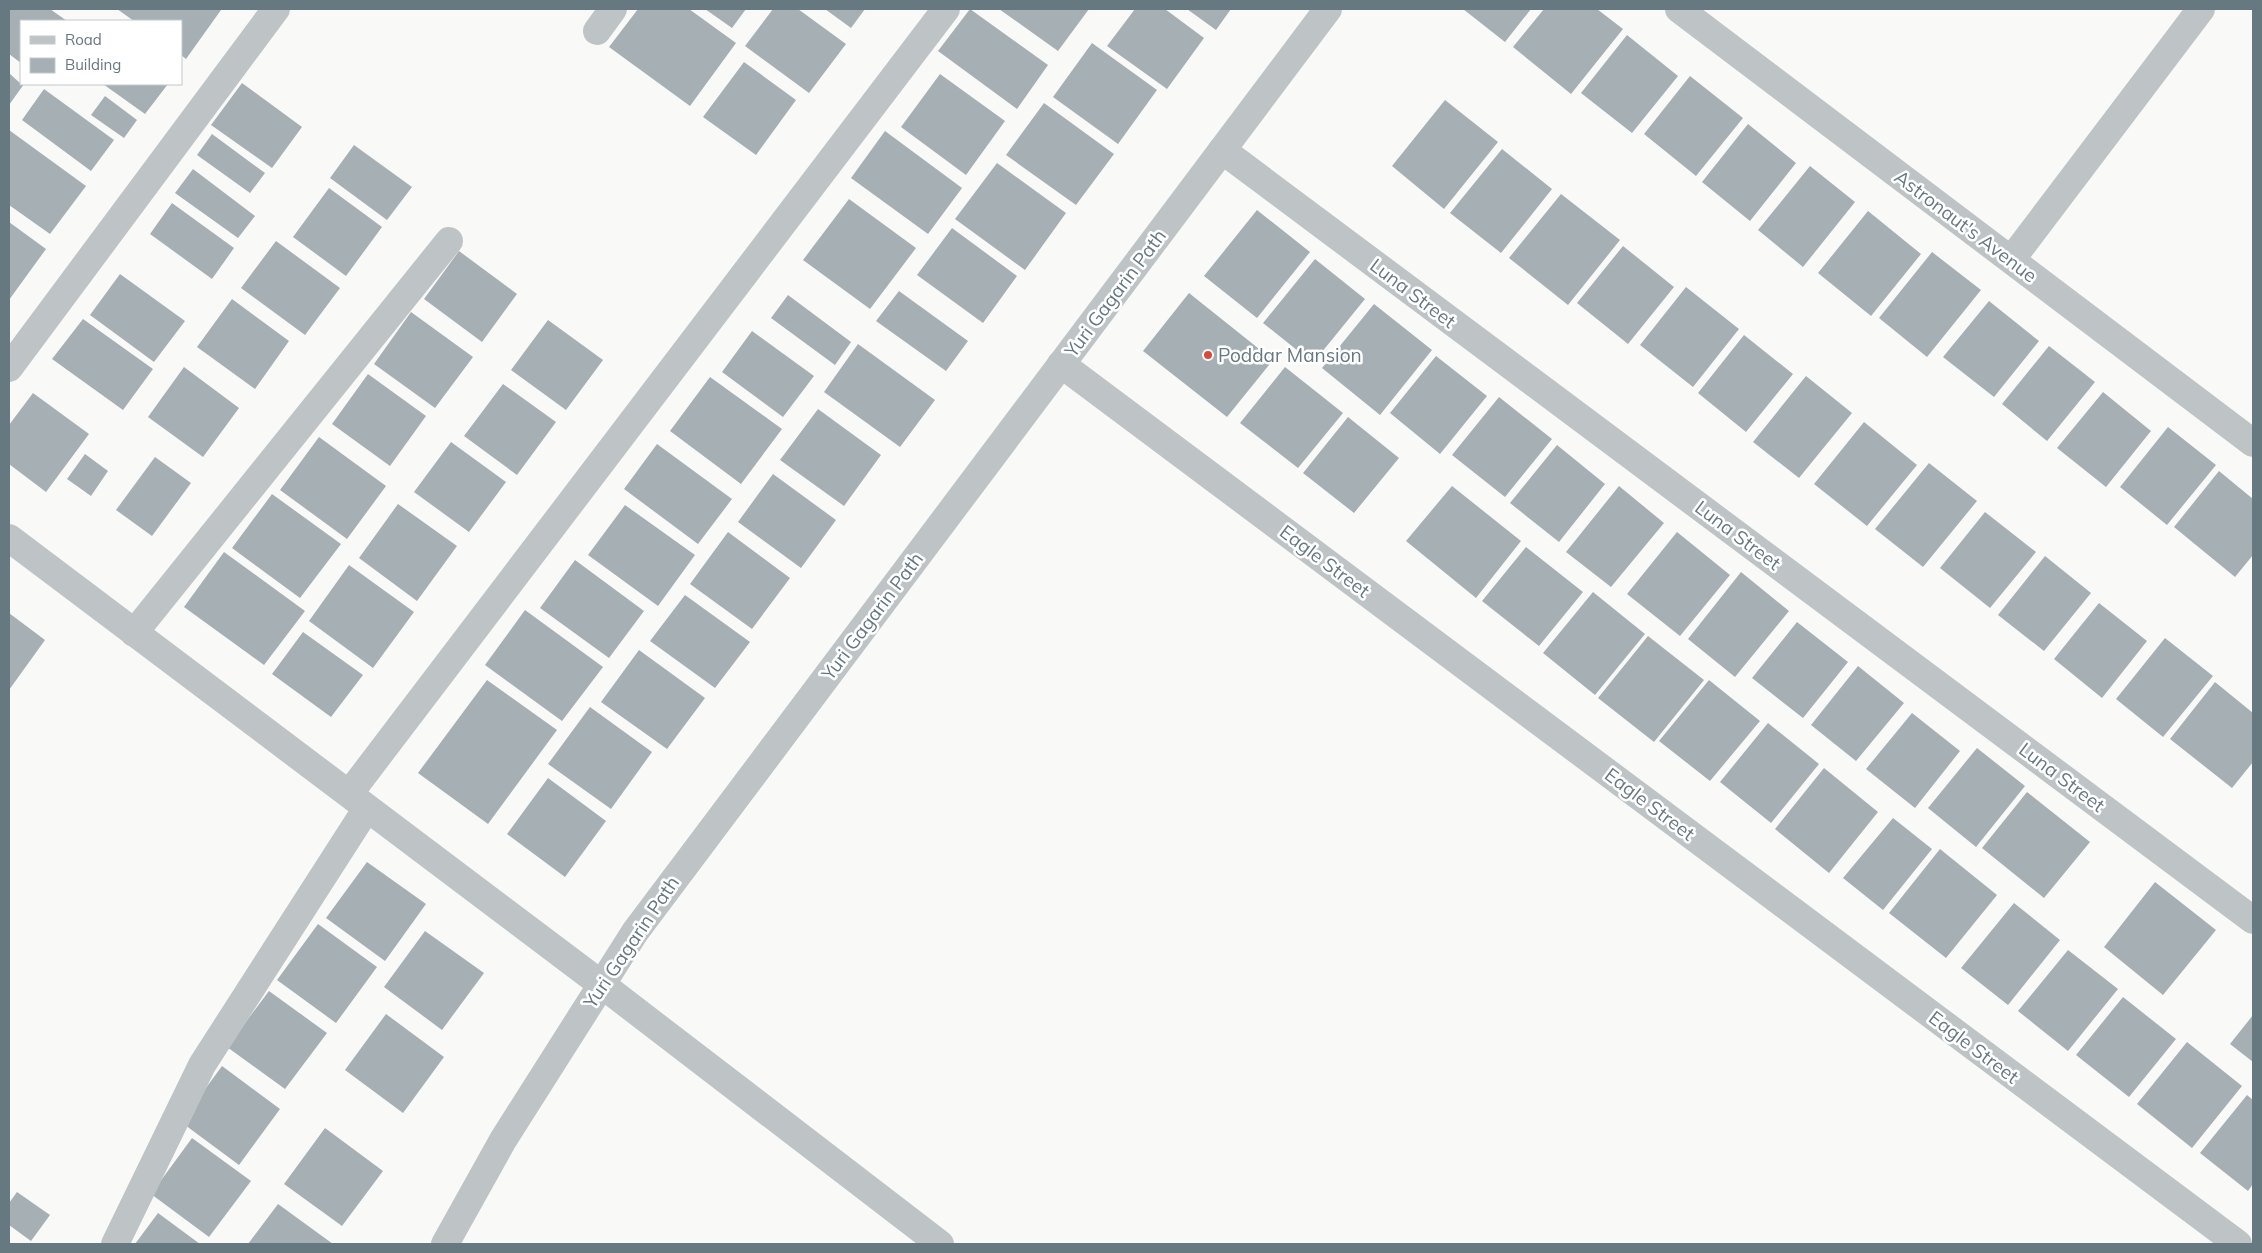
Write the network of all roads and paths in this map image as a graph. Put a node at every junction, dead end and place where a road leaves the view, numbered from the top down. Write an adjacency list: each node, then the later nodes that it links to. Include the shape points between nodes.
1 (276, 9): 12 (street)
2 (613, 9): 7 (street)
3 (946, 9): 16 (street)
4 (1328, 9): 8 (street, Yuri Gagarin Path)
5 (1679, 9): 10 (street, Astronaut's Avenue)
6 (2201, 9): 10 (street)
7 (597, 31)
8 (1222, 150): 11 (street, Yuri Gagarin Path); 17 (street, Luna Street)
9 (449, 241): 15 (street)
10 (2010, 260): 13 (street, Astronaut's Avenue)
11 (1061, 364): 18 (street, Yuri Gagarin Path, via 634,932); 22 (street, Eagle Street)
12 (9, 368)
13 (2253, 443)
14 (9, 538): 15 (street)
15 (134, 633): 16 (street)
16 (358, 801): 18 (street); 19 (street, via 202,1066)
17 (2253, 920)
18 (601, 984): 20 (street, Yuri Gagarin Path, via 503,1140); 21 (street)
19 (115, 1244)
20 (445, 1244)
21 (940, 1244)
22 (2238, 1244)

